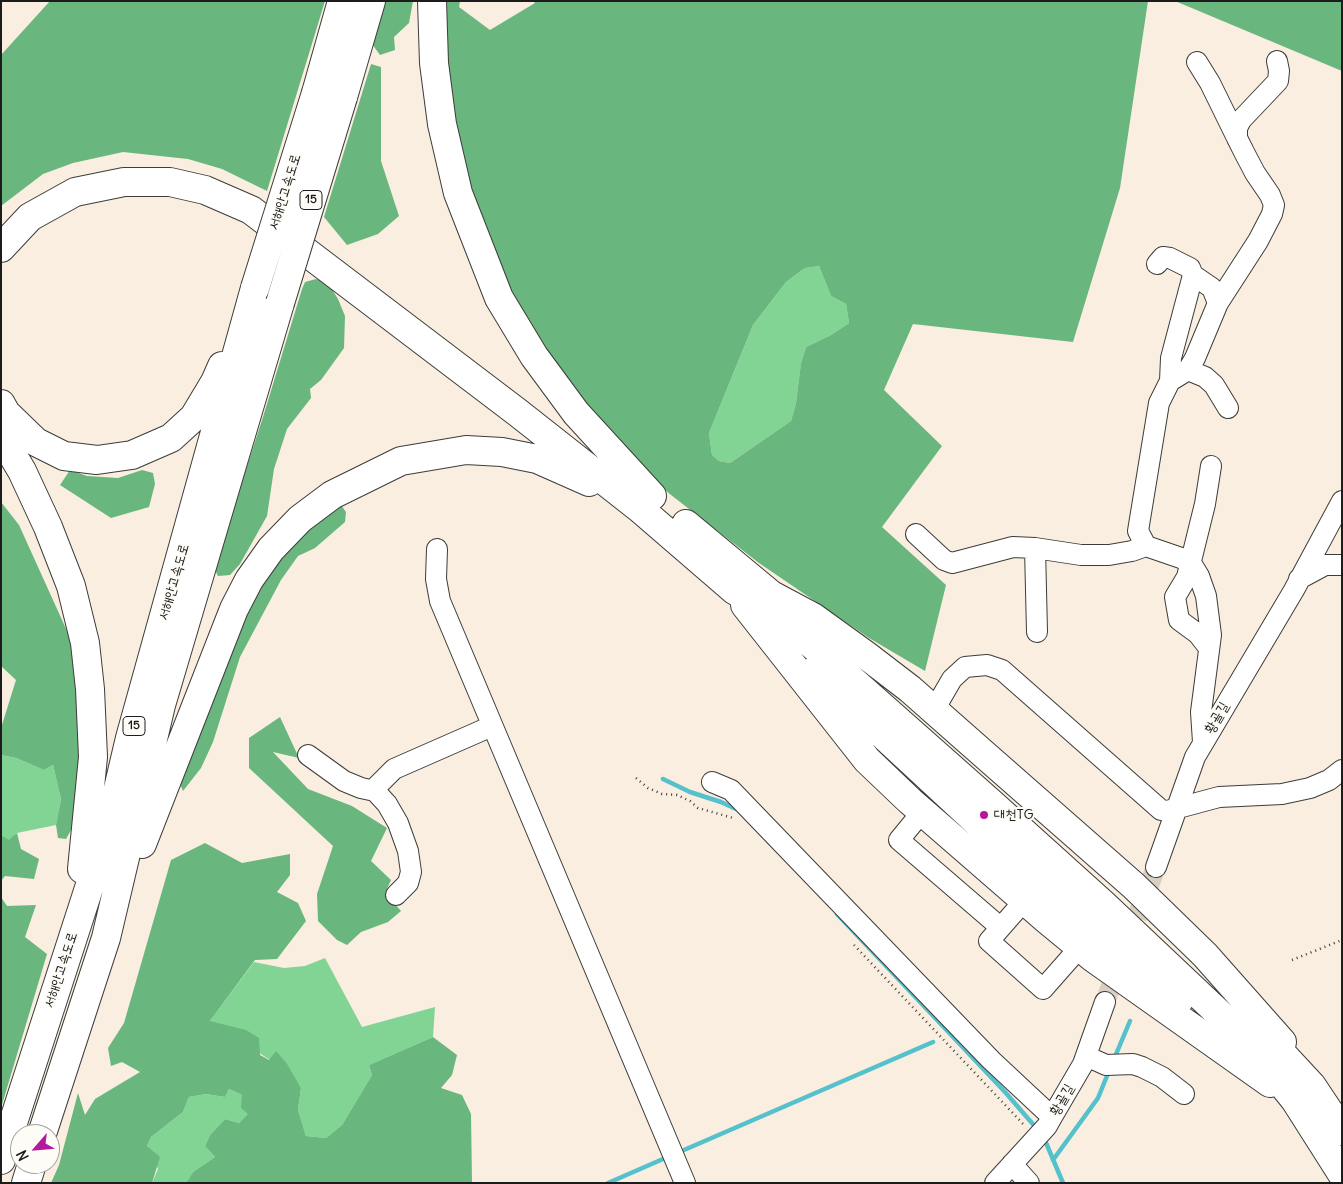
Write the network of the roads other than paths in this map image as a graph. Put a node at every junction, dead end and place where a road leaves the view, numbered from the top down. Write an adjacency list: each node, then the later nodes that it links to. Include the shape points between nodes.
1 (342, 1): 11 (highway, 서해안고속도로 / 15, bridge)
2 (371, 1): 46 (highway, 서해안고속도로 / 15, bridge, via 161,705)
3 (432, 1): 19 (highway, via 434,63 442,124 456,184 499,298 534,356)
4 (1276, 61): 6 (street, via 1278,80 1241,120 1237,128)
5 (1197, 62): 6 (street)
6 (1238, 138): 12 (street, via 1274,205 1258,242)
7 (1, 224): 19 (highway, via 23,203 58,184 107,169 136,166 174,168 211,177 246,192 337,251)
8 (1, 248): 19 (highway, via 30,217 75,192 124,182 170,182 205,190 251,210 517,412)
9 (1157, 264): 10 (street, via 1163,256 1170,258 1190,268)
10 (1192, 275): 12 (street, via 1212,288); 14 (street, via 1171,358)
11 (256, 288): 15 (highway, via 215,382 194,417 171,438 132,456 97,460 64,456 36,442); 45 (highway, 서해안고속도로 / 15, via 130,738 110,823)
12 (1218, 303): 13 (street)
13 (1188, 370): 14 (street); 16 (street, via 1210,381)
14 (1170, 381): 22 (street, via 1159,403 1139,516 1138,531)
15 (1, 404)
16 (1228, 408)
17 (1, 436): 45 (highway, via 48,526 71,586 85,643 93,757 88,827)
18 (1211, 466): 25 (street)
19 (646, 502): 28 (highway); 29 (highway); 46 (highway, via 536,459 502,452 466,450 401,461 332,495 300,519 270,549 234,609)
20 (1342, 502): 27 (street, 황골길)
21 (916, 534): 23 (street, via 944,560 952,563 1013,548)
22 (1146, 546): 23 (street, via 1110,555); 25 (street)
23 (1035, 548): 30 (street)
24 (437, 549): 33 (street, via 437,593)
25 (1191, 564): 31 (street, via 1206,596 1210,619); 31 (street, via 1175,597 1178,620 1198,634)
26 (1342, 565): 27 (street, 황골길, via 1325,565)
27 (1299, 580): 34 (street, 황골길)
28 (734, 590): 40 (highway, via 867,760); 50 (highway, via 808,641 1104,905)
29 (768, 592): 32 (highway, via 814,617); 50 (highway, via 926,726 1250,1018)
30 (1038, 632)
31 (1209, 648): 34 (street, via 1201,712)
32 (934, 710): 39 (street, via 952,679 965,667 987,665 1002,670 1148,801 1161,810); 50 (highway, via 1134,886 1205,955 1279,1038)
33 (492, 726): 38 (street, via 394,769 381,780); 58 (street)
34 (1203, 742): 39 (street, 황골길)
35 (308, 755): 38 (street, via 344,781)
36 (1342, 770): 39 (street, via 1310,788 1282,794 1219,797)
37 (712, 782): 53 (street, via 731,790 991,1060)
38 (375, 791): 42 (street, via 398,823 408,851 411,872 408,883)
39 (1176, 808): 41 (street, 황골길)
40 (922, 812): 43 (highway); 44 (street, via 899,840)
41 (1156, 867)
42 (396, 894)
43 (1024, 901): 44 (street); 47 (highway)
44 (1000, 928): 47 (street, via 989,941 1043,989)
45 (74, 931): 55 (highway, 서해안고속도로 / 15)
46 (106, 938): 52 (highway, 서해안고속도로 / 15)
47 (1080, 947): 50 (highway)
48 (1105, 1002): 49 (street, 황골길)
49 (1086, 1056): 51 (street, via 1111,1065 1142,1067); 53 (street, 황골길)
50 (1304, 1093): 54 (highway); 57 (highway)
51 (1184, 1094)
52 (45, 1124)
53 (1044, 1128): 56 (street, 황골길)
54 (1342, 1131)
55 (1, 1160)
56 (1012, 1164): 59 (street, 황골길); 60 (street)
57 (1342, 1174)
58 (685, 1183)
59 (995, 1183)
60 (1029, 1183)

